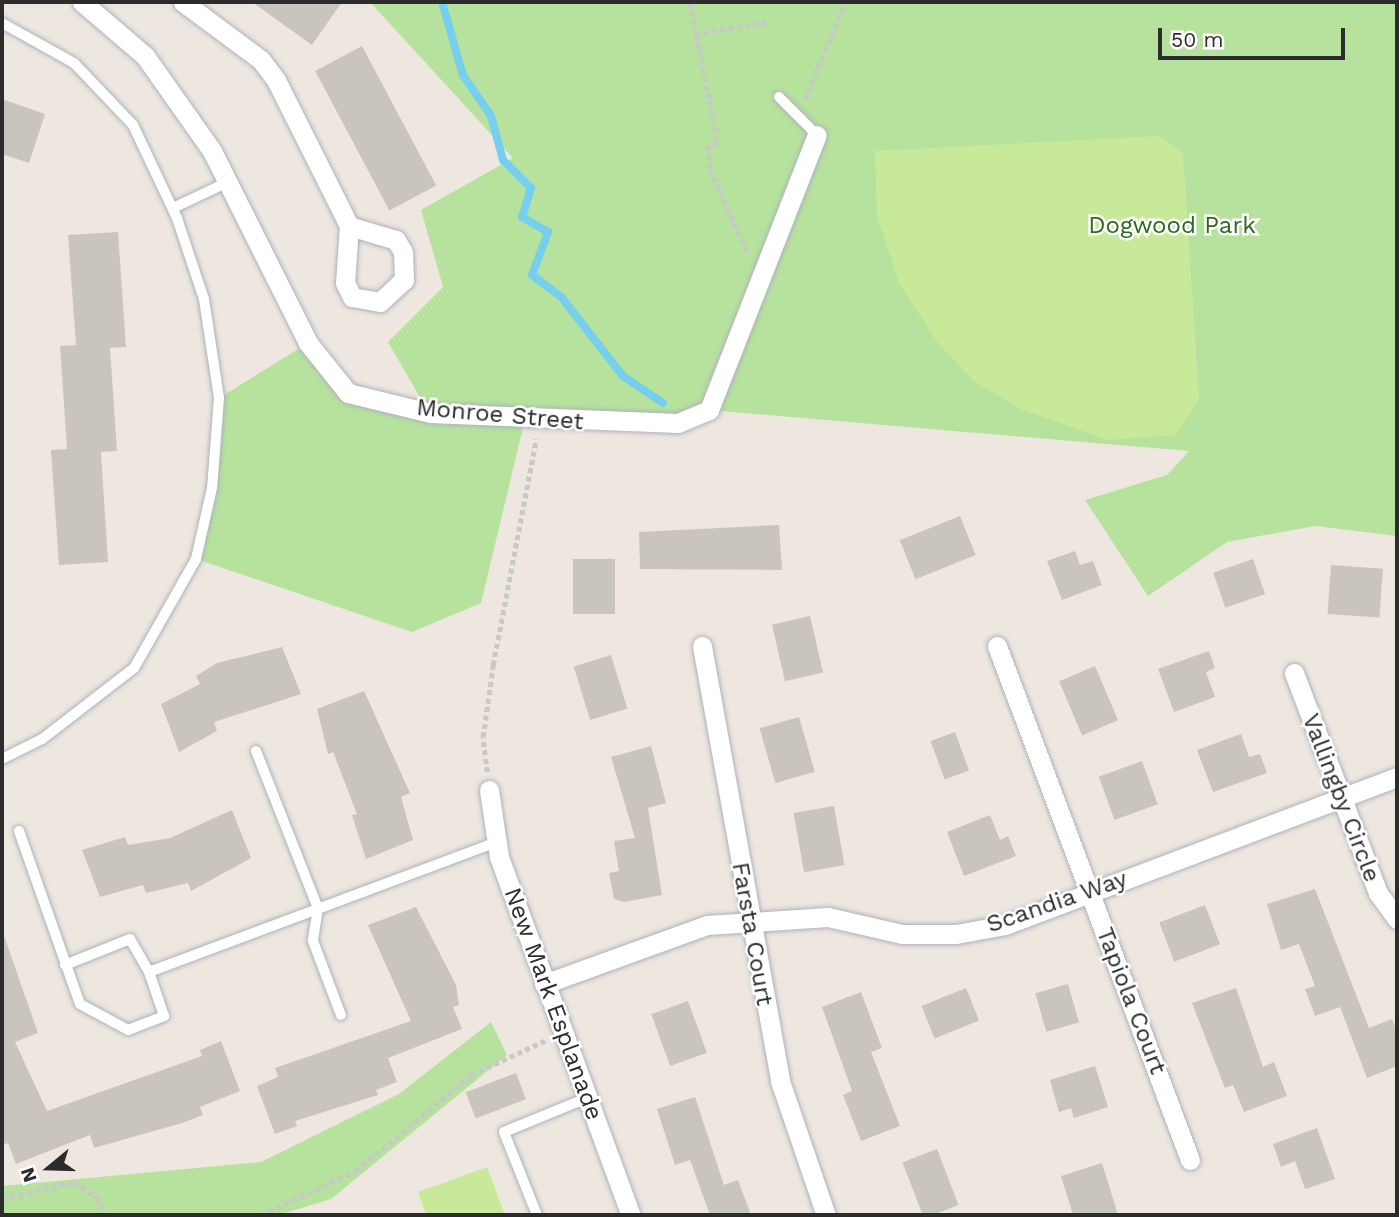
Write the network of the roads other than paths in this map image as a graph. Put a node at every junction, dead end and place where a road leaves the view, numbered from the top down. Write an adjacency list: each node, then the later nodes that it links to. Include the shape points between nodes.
1 (82, 2): 6 (street, Monroe Street, via 145,55 212,151)
2 (183, 2): 8 (street, via 261,60 276,80)
3 (2, 23): 7 (lane, via 74,63 133,125)
4 (779, 97): 5 (lane)
5 (817, 135): 6 (street, Monroe Street, via 709,410 678,423 430,413 348,393 308,343)
6 (226, 183): 7 (lane)
7 (173, 208): 13 (lane, via 204,299 219,398 212,488 196,559 134,668 43,739)
8 (349, 226)
9 (702, 646): 22 (street, Farsta Court)
10 (997, 646): 19 (street, Tapiola Court)
11 (1294, 673): 16 (street, Vallingby Circle)
12 (256, 751): 20 (lane)
13 (2, 759)
14 (1397, 776): 16 (street, Scandia Way)
15 (489, 790): 18 (street, New Mark Esplanade)
16 (1340, 798): 19 (street, Scandia Way); 21 (street, Vallingby Circle, via 1378,893)
17 (19, 831): 23 (lane)
18 (497, 842): 20 (lane); 25 (street, New Mark Esplanade)
19 (1090, 892): 22 (street, Scandia Way, via 1005,925 956,934 902,933 828,917); 28 (street, Tapiola Court)
20 (318, 908): 24 (lane); 26 (lane, via 313,941)
21 (1397, 919)
22 (750, 921): 25 (street, Scandia Way, via 664,937); 31 (street, Farsta Court, via 779,1081)
23 (65, 965): 24 (lane, via 130,939); 24 (lane, via 80,1004 128,1030 164,1016)
24 (149, 972)
25 (544, 984): 27 (street, New Mark Esplanade)
26 (341, 1015)
27 (587, 1098): 29 (lane, via 504,1132); 30 (street, New Mark Esplanade)
28 (1190, 1160)
29 (537, 1215)
30 (631, 1215)
31 (826, 1215)

